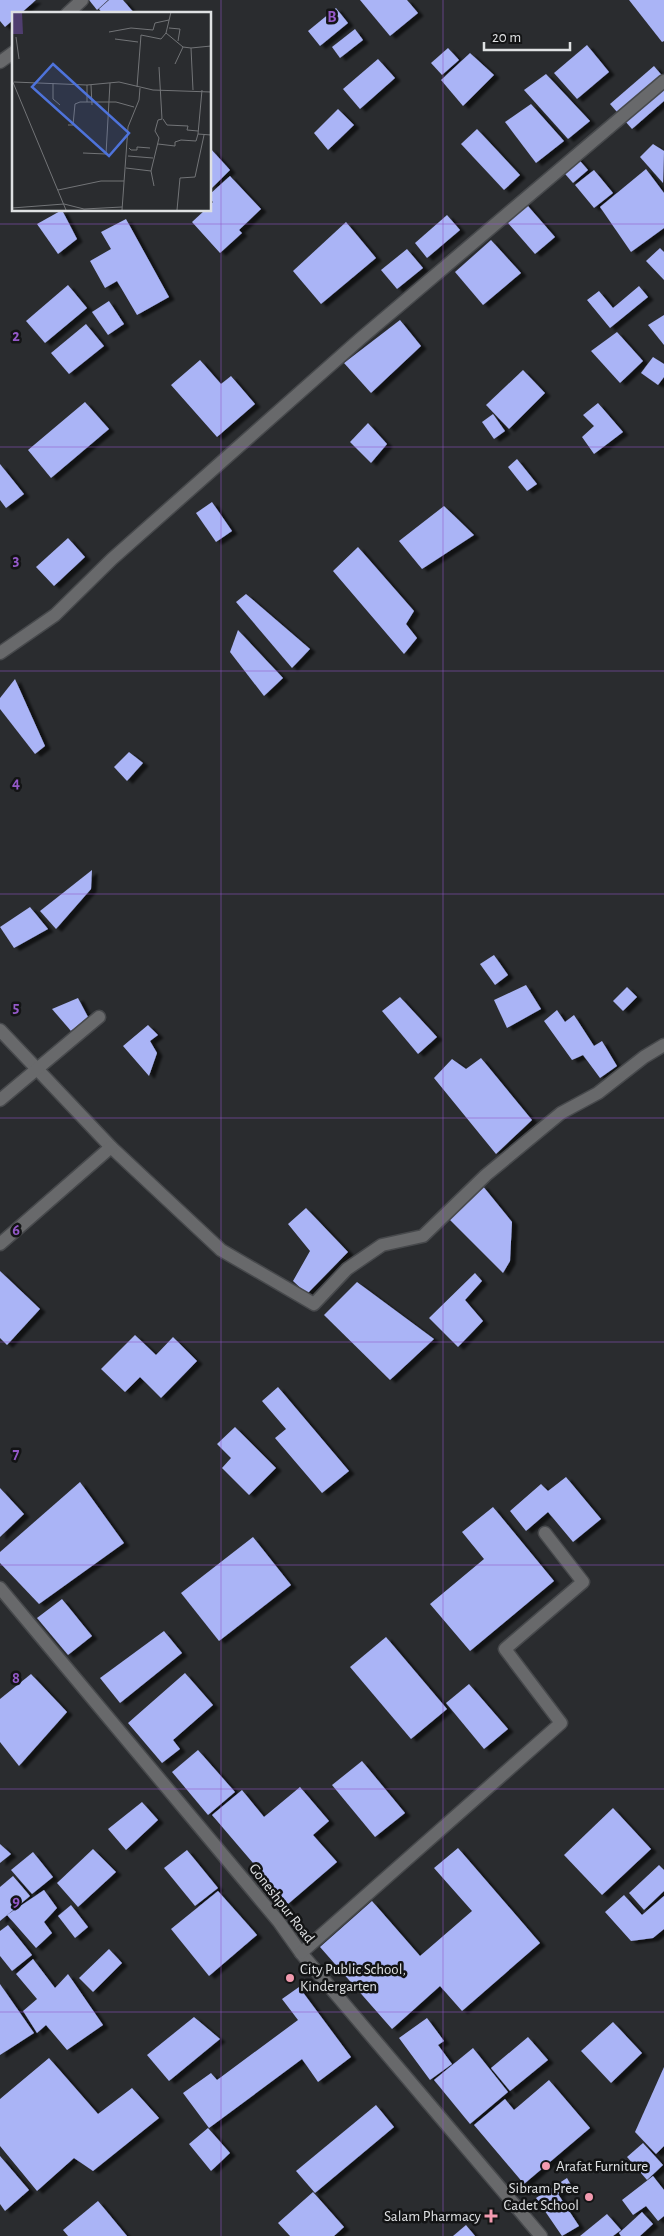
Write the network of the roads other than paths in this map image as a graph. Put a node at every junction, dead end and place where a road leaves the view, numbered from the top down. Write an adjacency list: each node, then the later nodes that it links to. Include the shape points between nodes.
1 (82, 0): 2 (street)
2 (69, 12)
3 (12, 53): 4 (street)
4 (0, 62)
5 (664, 81): 6 (street, via 360,338 112,559 55,616)
6 (0, 653)
7 (99, 1017): 10 (street)
8 (0, 1030): 10 (street)
9 (664, 1045): 12 (street, via 644,1056 598,1093 561,1114 486,1175 423,1236 382,1245 347,1269 314,1304 221,1250)
10 (38, 1068): 11 (street); 12 (street)
11 (0, 1100)
12 (111, 1148): 13 (street)
13 (0, 1244)
14 (545, 1532): 16 (street, via 583,1582 505,1649 561,1723)
15 (0, 1588): 16 (street, Goneshpur Road, via 279,1922)
16 (301, 1953): 17 (street, Goneshpur Road)
17 (541, 2236)

